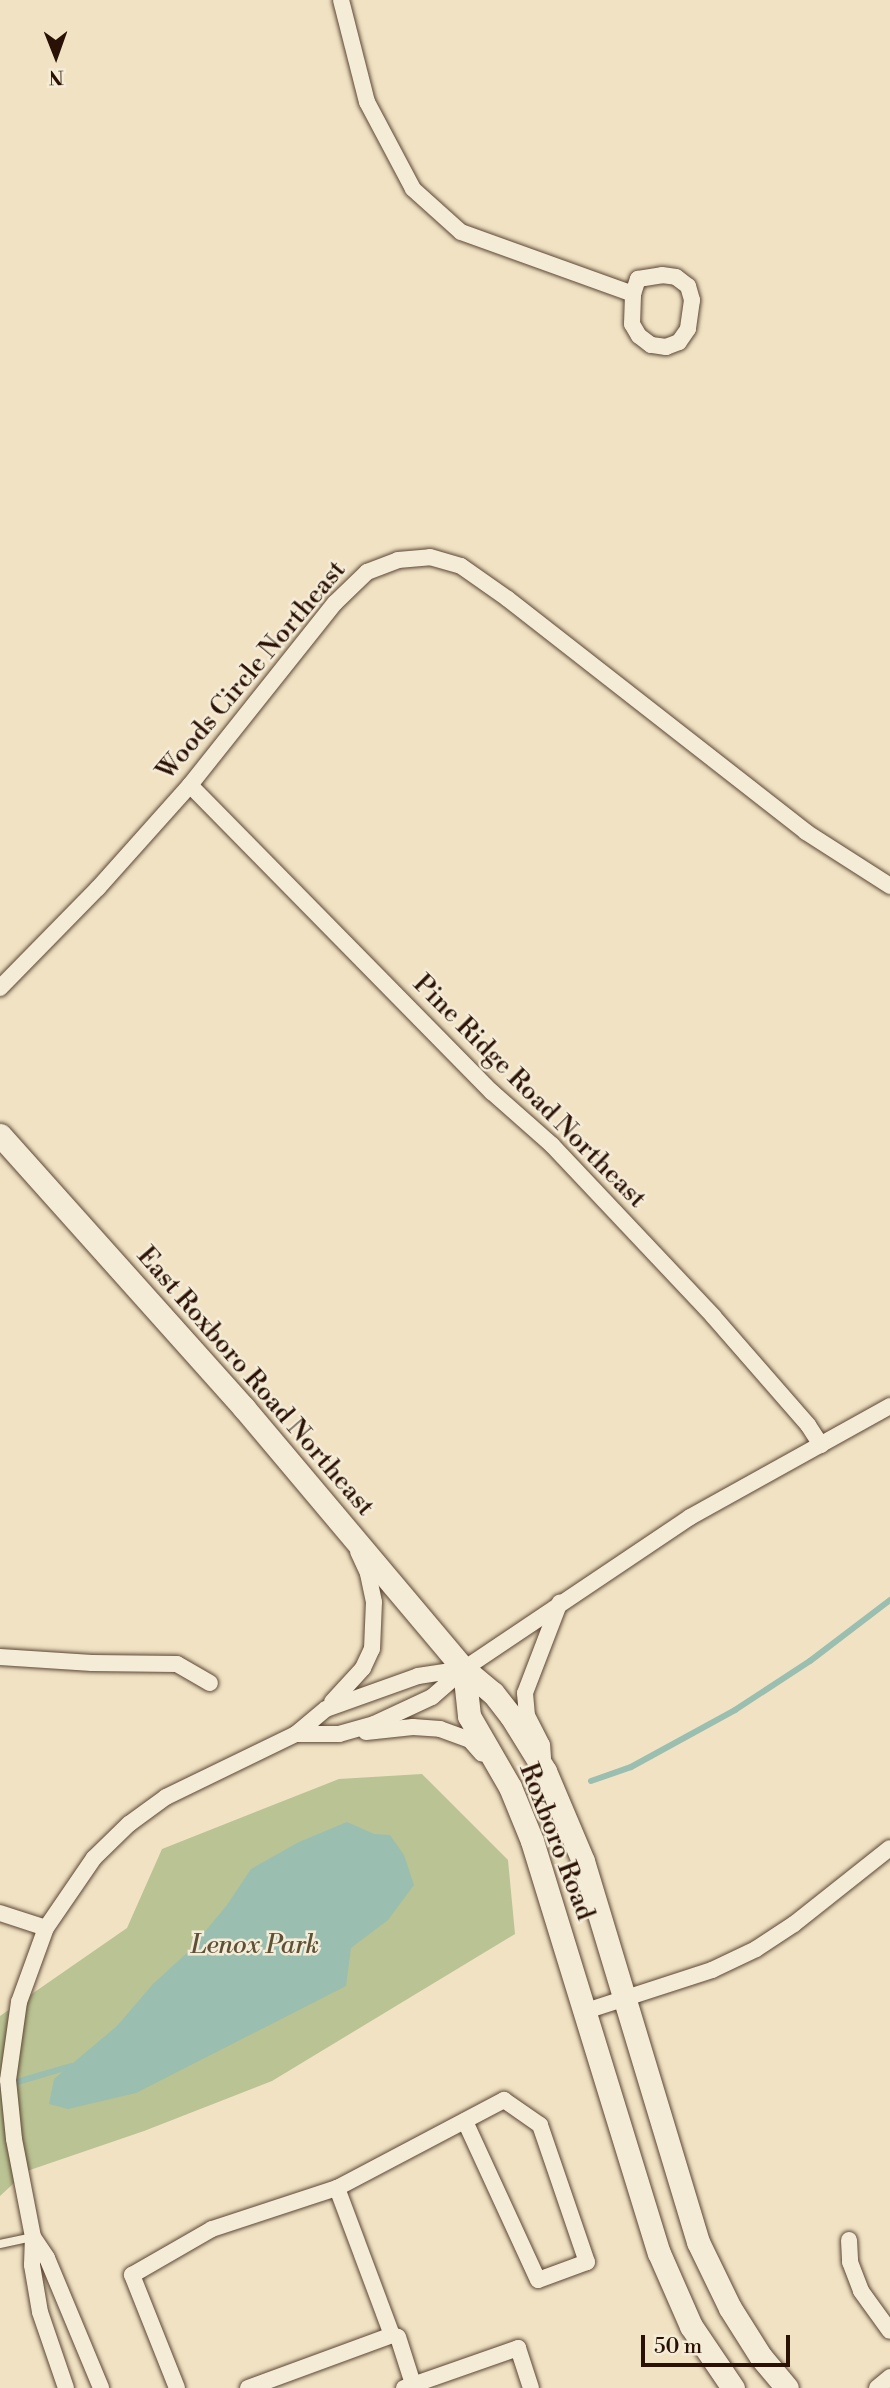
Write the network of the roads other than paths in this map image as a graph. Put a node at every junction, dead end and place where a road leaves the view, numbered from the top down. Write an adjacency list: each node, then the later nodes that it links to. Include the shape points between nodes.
1 (341, 0): 2 (street, via 367,102 413,189 461,232)
2 (633, 294): 2 (street, via 638,279 662,275 676,277 688,286 692,315 679,342 666,347 651,345 639,336 632,324)
3 (190, 785): 4 (street, Woods Circle Northeast, via 335,603 367,572 398,560 430,557 461,566 509,599 806,832); 5 (street, Woods Circle Northeast); 8 (street, Pine Ridge Road Northeast, via 492,1092 552,1145 713,1316)
4 (890, 886)
5 (0, 988)
6 (0, 1135): 9 (main road, East Roxboro Road Northeast)
7 (890, 1406): 8 (street)
8 (821, 1445): 10 (street, via 690,1517)
9 (350, 1534): 12 (main road, East Roxboro Road Northeast); 14 (street, via 368,1573 374,1602 372,1649)
10 (560, 1602): 12 (street); 17 (street, via 524,1693 527,1716 542,1745)
11 (0, 1657): 13 (street, via 177,1664)
12 (464, 1668): 14 (street, via 418,1676); 16 (street, via 432,1698); 17 (main road, Roxboro Road, via 512,1716); 18 (main road, Roxboro Road, via 469,1716)
13 (210, 1684)
14 (326, 1709): 15 (street)
15 (296, 1734): 16 (street); 21 (street, via 166,1797 129,1824 94,1858)
16 (339, 1734): 18 (street, via 440,1729 470,1740)
17 (545, 1771): 22 (main road, Roxboro Road, via 583,1861)
18 (510, 1787): 23 (main road, Roxboro Road)
19 (890, 1848): 22 (street, via 756,1949 712,1970)
20 (0, 1913): 21 (street)
21 (46, 1928): 26 (street, via 19,2002 8,2080)
22 (625, 1999): 23 (street); 41 (main road, Roxboro Road, via 702,2252 730,2308)
23 (586, 2011): 29 (main road, Roxboro Road, via 659,2253)
24 (465, 2121): 24 (street, via 504,2100 540,2125 587,2262 538,2280); 25 (street)
25 (337, 2188): 31 (street); 36 (street, via 212,2229 132,2275)
26 (33, 2237): 28 (lane); 34 (street, via 32,2265 40,2312); 35 (street, via 47,2258)
27 (849, 2240): 30 (street, via 849,2262 861,2291)
28 (0, 2244)
29 (691, 2326): 39 (main road); 40 (main road, Roxboro Road)
30 (890, 2331)
31 (392, 2335): 33 (street, via 398,2337); 37 (street)
32 (890, 2377): 42 (street)
33 (409, 2386): 38 (street, via 517,2348)
34 (66, 2388)
35 (101, 2388)
36 (177, 2388)
37 (248, 2388)
38 (531, 2388)
39 (714, 2388)
40 (733, 2388)
41 (787, 2388)
42 (877, 2388)

